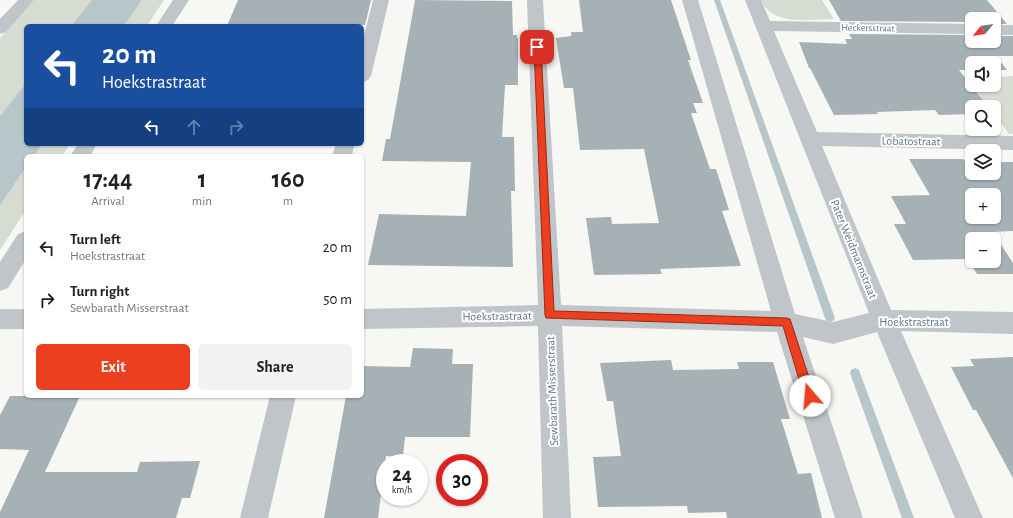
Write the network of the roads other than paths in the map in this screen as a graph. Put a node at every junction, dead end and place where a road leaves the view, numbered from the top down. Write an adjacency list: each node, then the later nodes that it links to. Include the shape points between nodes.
1 (26, 0): 9 (street)
2 (181, 0): 7 (street)
3 (381, 0): 13 (street)
4 (535, 0): 18 (street, Sewbarath Misserstraat)
5 (690, 0): 23 (street)
6 (753, 0): 8 (street, Pater Weidmannstraat)
7 (165, 24)
8 (765, 26): 10 (street, Heckersstraat); 14 (street, Pater Weidmannstraat)
9 (0, 29)
10 (965, 29)
11 (1001, 30): 12 (street)
12 (1013, 30)
13 (364, 68)
14 (809, 139): 15 (street, Lobatostraat); 22 (street, Pater Weidmannstraat)
15 (1013, 143)
16 (24, 243): 17 (street)
17 (0, 281)
18 (550, 315): 21 (street, Hoekstrastraat); 23 (street, Hoekstrastraat); 27 (street, Sewbarath Misserstraat)
19 (0, 319): 20 (street)
20 (24, 319)
21 (364, 319)
22 (884, 320): 23 (street, Hoekstrastraat, via 833,333); 24 (street, Hoekstrastraat); 29 (street, Pater Weidmannstraat)
23 (786, 322): 28 (street)
24 (1013, 324)
25 (283, 398): 26 (street)
26 (254, 518)
27 (557, 518)
28 (848, 518)
29 (969, 518)

